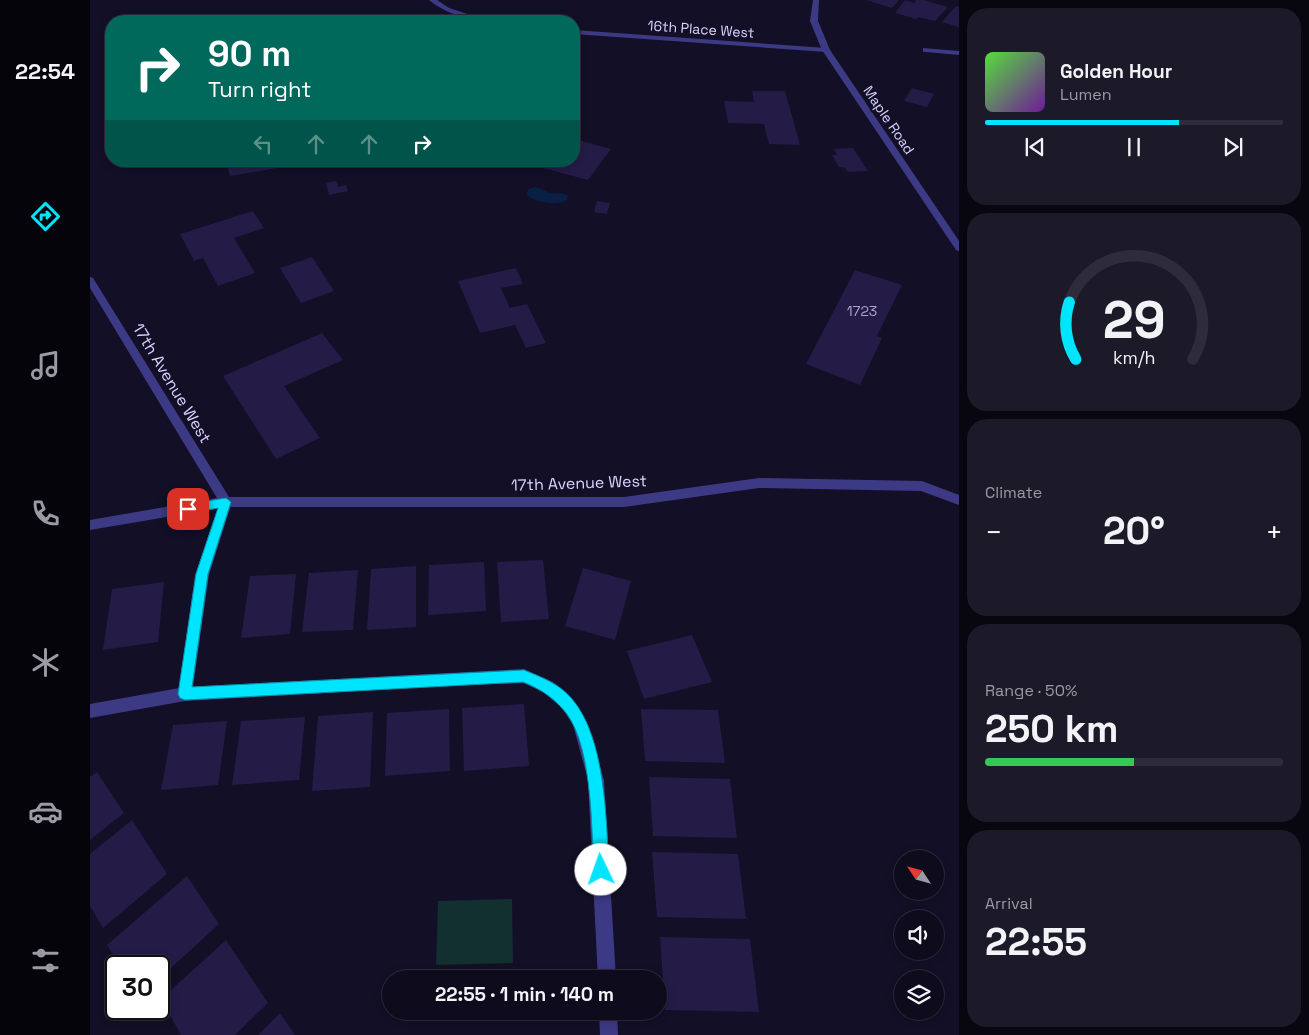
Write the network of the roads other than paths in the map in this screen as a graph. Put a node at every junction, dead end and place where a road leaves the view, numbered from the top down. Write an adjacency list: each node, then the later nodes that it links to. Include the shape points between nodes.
1 (432, 0): 3 (street)
2 (816, 0): 5 (street, Maple Road, via 814,20)
3 (466, 15)
4 (580, 32): 5 (street, 16th Place West)
5 (826, 50): 8 (street, Maple Road)
6 (926, 50): 7 (street)
7 (959, 53)
8 (959, 248)
9 (90, 280): 11 (street, 17th Avenue West)
10 (959, 500): 11 (street, 17th Avenue West, via 922,486 759,483 624,502)
11 (226, 502): 12 (street, 17th Avenue West); 13 (street, via 202,574)
12 (90, 525)
13 (185, 694): 14 (street); 15 (street, via 524,676 548,687 567,703 580,722 596,780)
14 (90, 711)
15 (606, 970)
16 (608, 1020): 17 (street)
17 (609, 1035)

